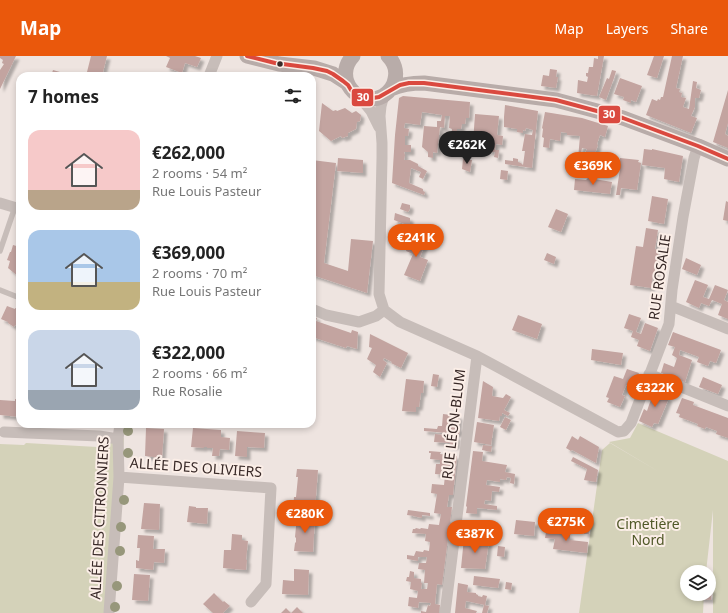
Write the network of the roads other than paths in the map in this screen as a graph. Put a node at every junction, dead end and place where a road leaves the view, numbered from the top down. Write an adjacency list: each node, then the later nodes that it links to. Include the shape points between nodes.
1 (217, 56): 6 (street)
2 (247, 56): 5 (main road, via 279,64)
3 (352, 57): 5 (main road); 8 (main road, via 346,70)
4 (392, 62): 7 (main road, via 413,79); 9 (main road, via 395,80)
5 (314, 68): 8 (main road, via 333,74)
6 (211, 72)
7 (424, 83): 9 (main road, via 399,86); 12 (main road, via 556,100 623,118)
8 (347, 84): 10 (main road)
9 (388, 92): 10 (main road, via 371,99); 11 (street, via 381,106)
10 (358, 96): 11 (street, via 371,111)
11 (381, 129): 21 (street, via 379,294)
12 (698, 146): 13 (main road); 20 (street, RUE ROSALIE, via 683,217)
13 (728, 159)
14 (0, 203): 15 (street)
15 (16, 207)
16 (16, 213): 17 (lane)
17 (0, 251)
18 (0, 290): 19 (lane)
19 (16, 296)
20 (671, 306): 23 (street); 25 (street, RUE ROSALIE, via 669,324)
21 (384, 310): 22 (street, via 359,322); 24 (street, RUE LÉON-BLUM, via 400,322)
22 (316, 311)
23 (728, 329)
24 (477, 356): 25 (street, RUE ROSALIE, via 618,432 624,431 631,423); 33 (street, RUE LÉON-BLUM)
25 (649, 374): 26 (street)
26 (728, 406)
27 (119, 428): 29 (street, ALLÉE DES CITRONNIERS)
28 (4, 432): 29 (street)
29 (118, 439): 30 (street, ALLÉE DES CITRONNIERS)
30 (119, 477): 31 (street, ALLÉE DES OLIVIERS, via 270,488 266,584); 32 (street, ALLÉE DES CITRONNIERS)
31 (251, 602)
32 (109, 613)
33 (445, 613)

